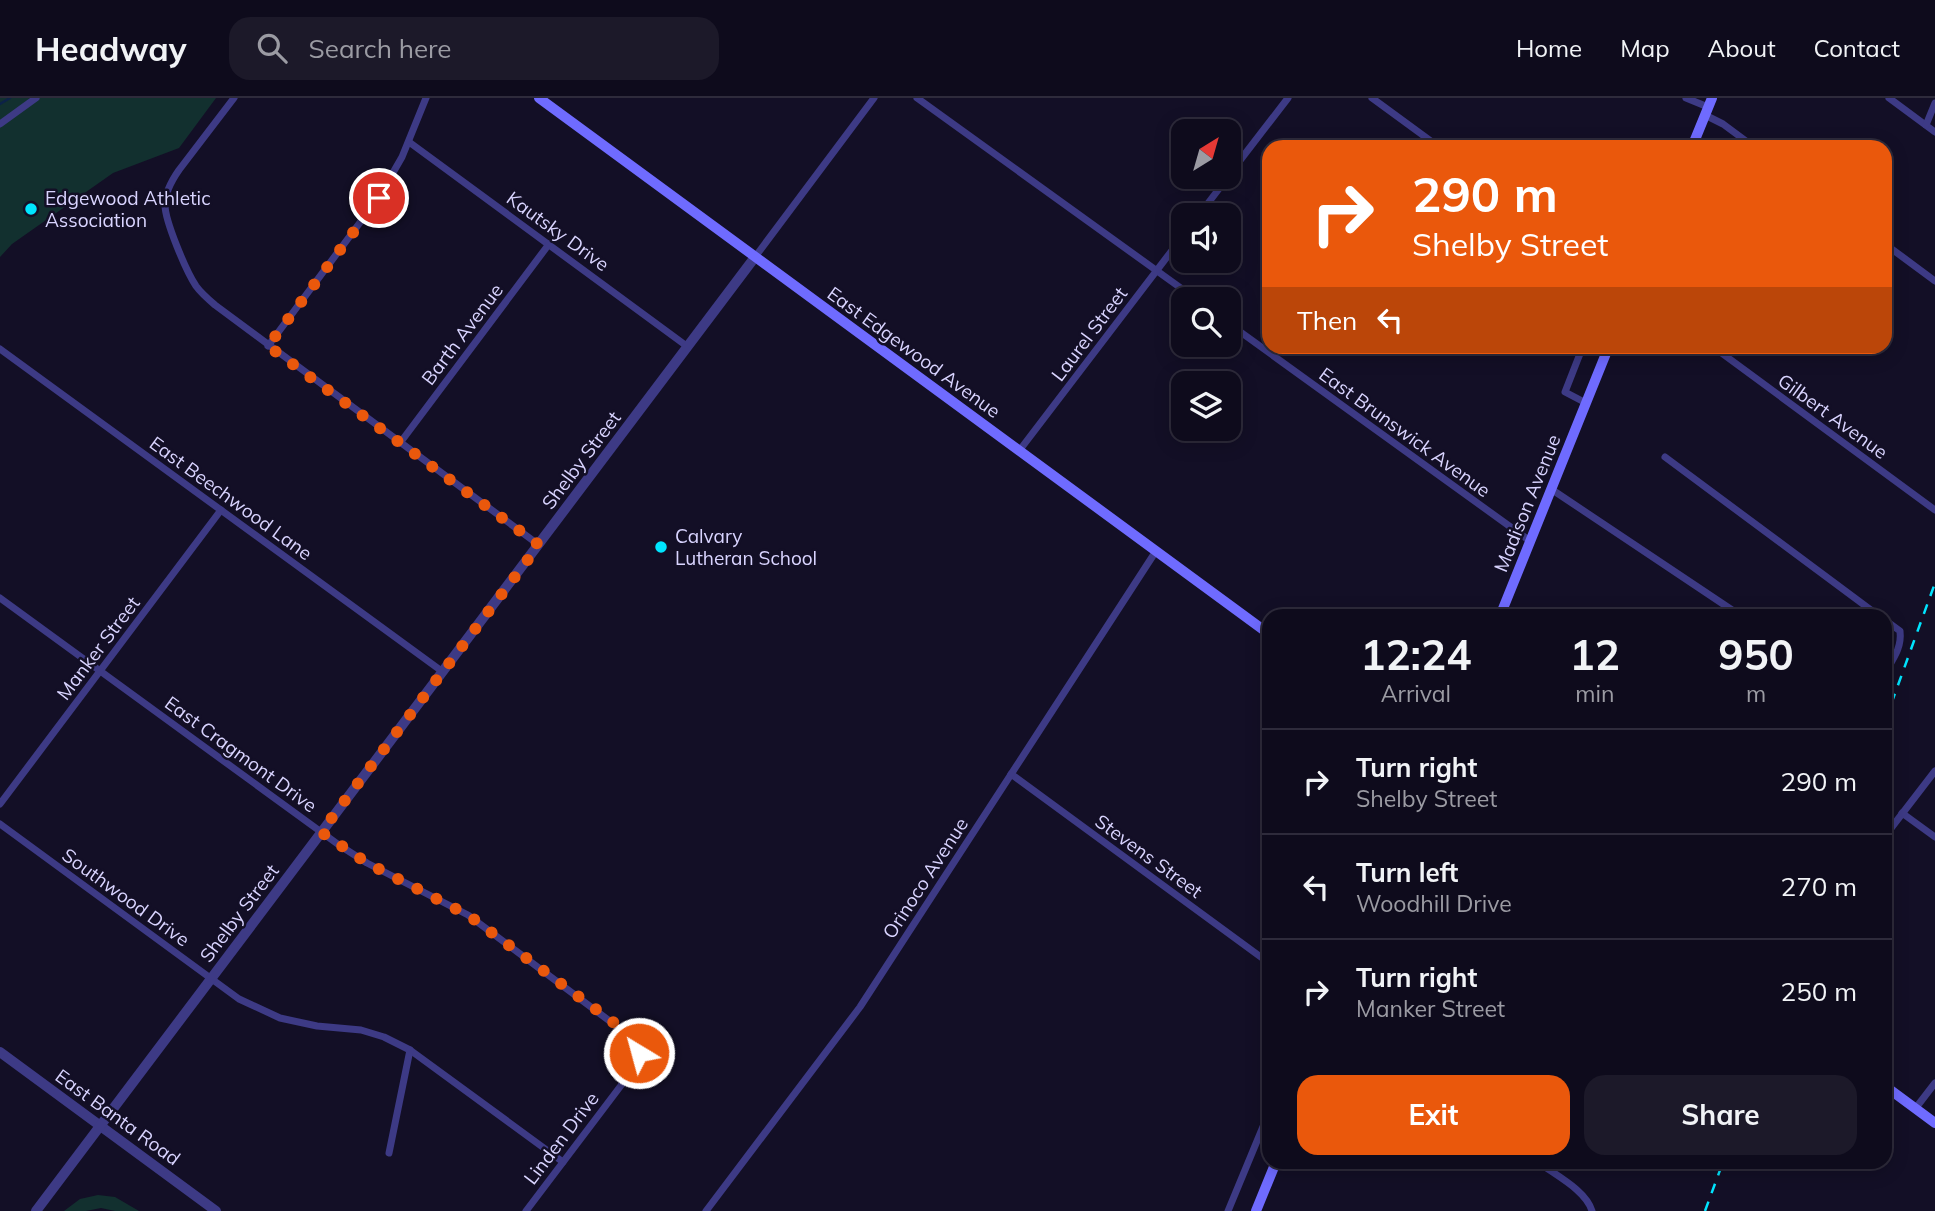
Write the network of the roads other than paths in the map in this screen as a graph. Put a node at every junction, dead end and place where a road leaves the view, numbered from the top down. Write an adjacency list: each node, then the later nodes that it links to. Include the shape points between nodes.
1 (36, 98): 13 (street)
2 (234, 98): 29 (street, via 179,170 167,194 167,218 196,287)
3 (426, 98): 19 (street)
4 (539, 98): 24 (main road, East Edgewood Avenue)
5 (874, 98): 24 (street, Shelby Street)
6 (917, 98): 25 (street)
7 (1287, 98): 20 (street)
8 (1372, 98): 16 (street)
9 (1686, 98): 12 (street)
10 (1889, 98): 14 (street)
11 (1935, 103): 14 (street)
12 (1708, 107): 17 (main road); 18 (street)
13 (0, 124)
14 (1926, 125): 15 (street)
15 (1935, 132)
16 (1429, 140)
17 (1695, 140)
18 (1745, 140)
19 (409, 142): 21 (street, Kautsky Drive); 29 (street, via 370,211)
20 (1241, 159)
21 (549, 244): 30 (street, Kautsky Drive); 38 (street, Barth Avenue)
22 (1892, 249): 26 (street)
23 (1171, 252): 25 (street, Laurel Street)
24 (755, 257): 30 (street, Shelby Street); 39 (main road, East Edgewood Avenue)
25 (1157, 270): 27 (street); 39 (street, Laurel Street)
26 (1935, 281)
27 (1180, 287)
28 (1241, 332): 31 (street, East Brunswick Avenue)
29 (268, 346): 38 (street)
30 (688, 347): 45 (street, Shelby Street)
31 (1262, 348)
32 (0, 349): 42 (street, East Beechwood Lane)
33 (1271, 354): 44 (street, East Brunswick Avenue)
34 (1580, 354): 37 (street, via 1565,392)
35 (1606, 354): 37 (main road, Madison Avenue)
36 (1723, 354): 43 (street, Gilbert Avenue)
37 (1586, 403): 41 (main road, Madison Avenue)
38 (400, 443): 45 (street)
39 (1019, 451): 46 (main road, East Edgewood Avenue)
40 (1665, 457): 50 (street)
41 (1551, 489): 44 (main road, Madison Avenue); 49 (street)
42 (222, 510): 54 (street, Manker Street); 55 (street, East Beechwood Lane)
43 (1935, 510)
44 (1530, 541): 48 (main road, Madison Avenue)
45 (539, 545): 55 (street, Shelby Street)
46 (1156, 551): 52 (main road, East Edgewood Avenue); 57 (street, Orinoco Avenue)
47 (0, 598): 54 (street, East Cragmont Drive)
48 (1503, 609)
49 (1731, 609)
50 (1870, 609)
51 (1892, 625): 53 (street, via 1900,631 1901,641)
52 (1262, 629)
53 (1892, 662)
54 (100, 671): 58 (street, Manker Street); 62 (street, East Cragmont Drive)
55 (443, 673): 62 (street, Shelby Street)
56 (1935, 771): 59 (street)
57 (1011, 774): 64 (street, Stevens Street); 84 (street, Orinoco Avenue, via 860,1007)
58 (0, 804)
59 (1902, 813): 61 (street); 63 (street)
60 (0, 824): 65 (street, Southwood Drive)
61 (1892, 827)
62 (321, 832): 65 (street, Shelby Street); 66 (street, East Cragmont Drive, via 367,863 485,927 632,1036)
63 (1935, 837)
64 (1262, 958)
65 (212, 979): 67 (street, Southwood Drive, via 239,999 280,1018 360,1030); 73 (street, Shelby Street)
66 (638, 1048): 76 (street, Linden Drive, via 635,1067)
67 (410, 1050): 75 (street); 76 (street, Southwood Drive)
68 (0, 1052): 73 (street, East Banta Road)
69 (1935, 1083): 71 (street)
70 (1892, 1091): 71 (main road)
71 (1915, 1109): 72 (main road)
72 (1935, 1124)
73 (102, 1127): 81 (street, Shelby Street); 82 (street, East Banta Road)
74 (1262, 1129): 85 (street)
75 (389, 1153)
76 (563, 1162): 83 (street, Linden Drive)
77 (1274, 1169): 79 (main road)
78 (1547, 1169): 80 (street)
79 (1260, 1209)
80 (1591, 1209)
81 (36, 1211)
82 (216, 1211)
83 (526, 1211)
84 (706, 1211)
85 (1228, 1211)

